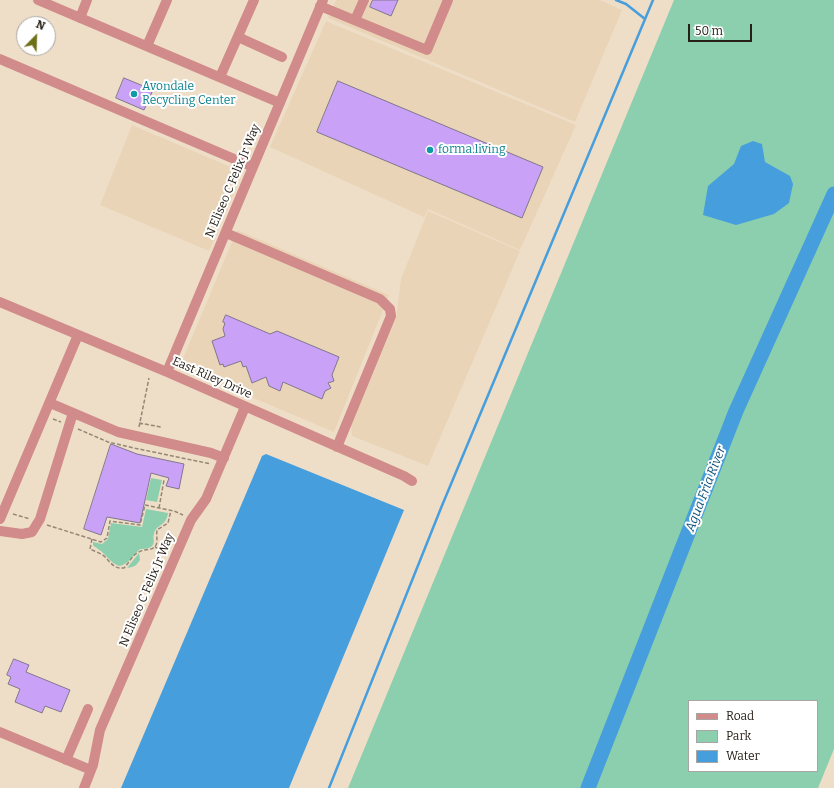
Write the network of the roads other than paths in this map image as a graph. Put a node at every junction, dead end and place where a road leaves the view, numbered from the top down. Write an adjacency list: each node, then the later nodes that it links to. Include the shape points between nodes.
1 (38, 0): 8 (street)
2 (87, 0): 8 (street)
3 (167, 0): 11 (street)
4 (254, 0): 10 (street)
5 (364, 0): 9 (street)
6 (448, 0): 9 (street, via 427,50)
7 (321, 3): 9 (street); 15 (street, N Eliseo C Felix Jr Way)
8 (80, 18): 11 (street)
9 (355, 20)
10 (238, 36): 12 (street); 14 (street)
11 (147, 46): 14 (street)
12 (282, 56)
13 (0, 59): 16 (street)
14 (220, 77): 15 (street)
15 (280, 103): 16 (street, N Eliseo C Felix Jr Way)
16 (253, 167): 17 (street, N Eliseo C Felix Jr Way)
17 (226, 233): 20 (street, N Eliseo C Felix Jr Way); 24 (street, via 380,299 390,309 391,316)
18 (0, 302): 19 (street, East Riley Drive)
19 (78, 335): 20 (street, East Riley Drive); 21 (street)
20 (167, 372): 22 (street, East Riley Drive)
21 (50, 403): 23 (street); 27 (street)
22 (245, 407): 24 (street, East Riley Drive); 25 (street, N Eliseo C Felix Jr Way)
23 (73, 413): 25 (street, via 118,432); 28 (street, via 38,522 32,532 22,534)
24 (337, 447): 26 (street, East Riley Drive)
25 (224, 458): 32 (street, N Eliseo C Felix Jr Way, via 206,498 191,520 100,730)
26 (412, 481)
27 (0, 519)
28 (0, 531)
29 (88, 710): 31 (street)
30 (0, 732): 31 (street)
31 (66, 760): 32 (street)
32 (91, 770): 33 (street, N Eliseo C Felix Jr Way)
33 (84, 788)

